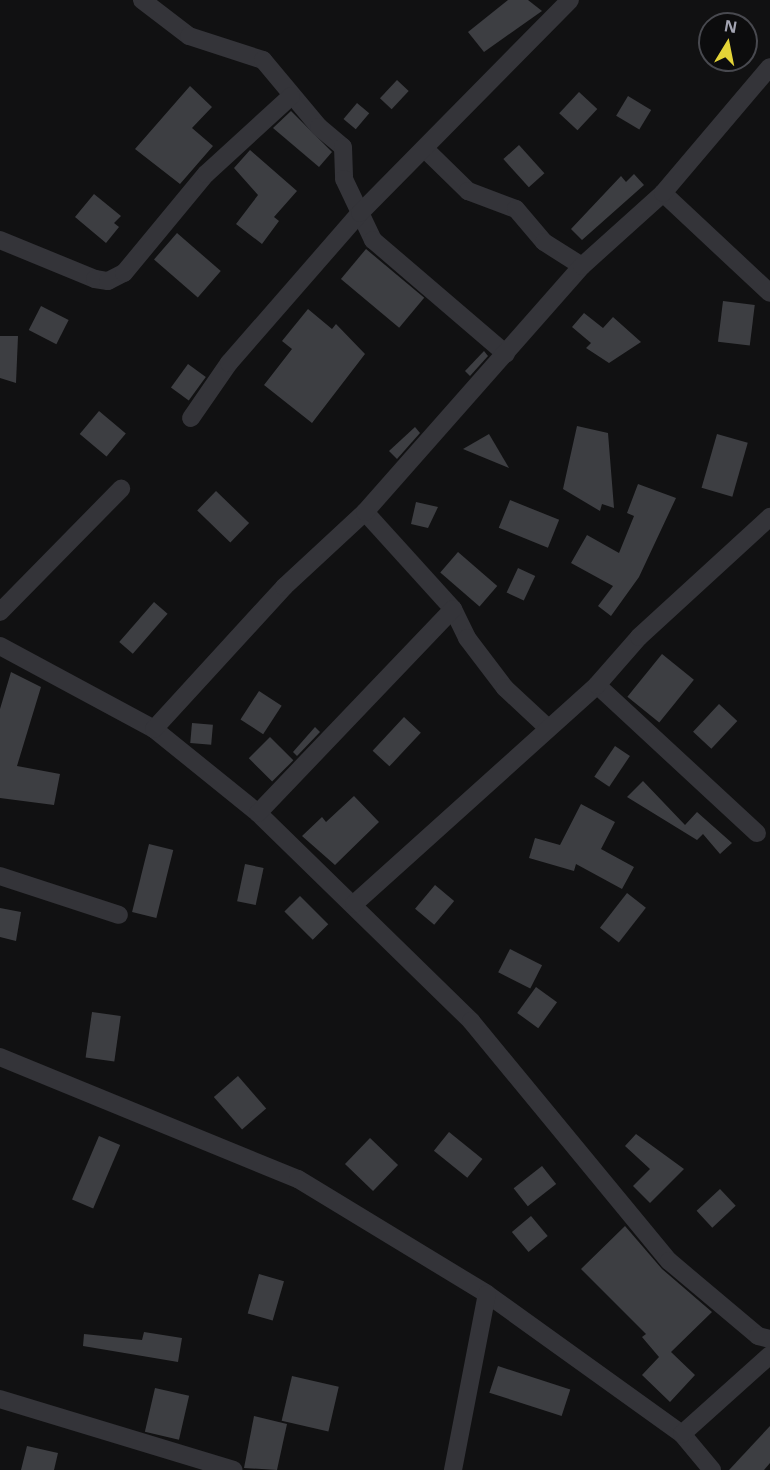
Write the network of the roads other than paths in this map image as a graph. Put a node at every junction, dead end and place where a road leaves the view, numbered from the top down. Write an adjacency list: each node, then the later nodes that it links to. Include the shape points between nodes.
1 (142, 0): 4 (street, via 189,36 263,60)
2 (570, 0): 5 (street)
3 (770, 67): 6 (street)
4 (291, 96): 7 (street, via 343,147 344,179); 8 (street, via 206,174 116,277 95,279)
5 (426, 150): 7 (street); 9 (street, via 468,191 516,209 544,242)
6 (663, 193): 9 (street); 10 (street)
7 (360, 213): 11 (street, via 373,240); 12 (street, via 229,363)
8 (0, 240)
9 (582, 266): 11 (street)
10 (770, 293)
11 (506, 354): 14 (street)
12 (190, 418)
13 (121, 489): 17 (street)
14 (365, 512): 16 (street); 21 (street, via 284,587)
15 (770, 517): 19 (street, via 639,637)
16 (453, 609): 20 (street, via 467,638 505,688); 22 (street)
17 (0, 612)
18 (0, 646): 21 (street)
19 (597, 685): 20 (street); 23 (street)
20 (547, 727): 25 (street)
21 (154, 729): 22 (street)
22 (258, 813): 25 (street)
23 (757, 833)
24 (0, 876): 26 (street)
25 (354, 904): 29 (street, via 540,1099 590,1171 669,1261 758,1335)
26 (119, 915)
27 (0, 1057): 28 (street, via 298,1179)
28 (487, 1294): 32 (street); 34 (street)
29 (770, 1339)
30 (770, 1355): 32 (street)
31 (0, 1399): 33 (street)
32 (682, 1434): 35 (street)
33 (233, 1470)
34 (453, 1470)
35 (712, 1470)

